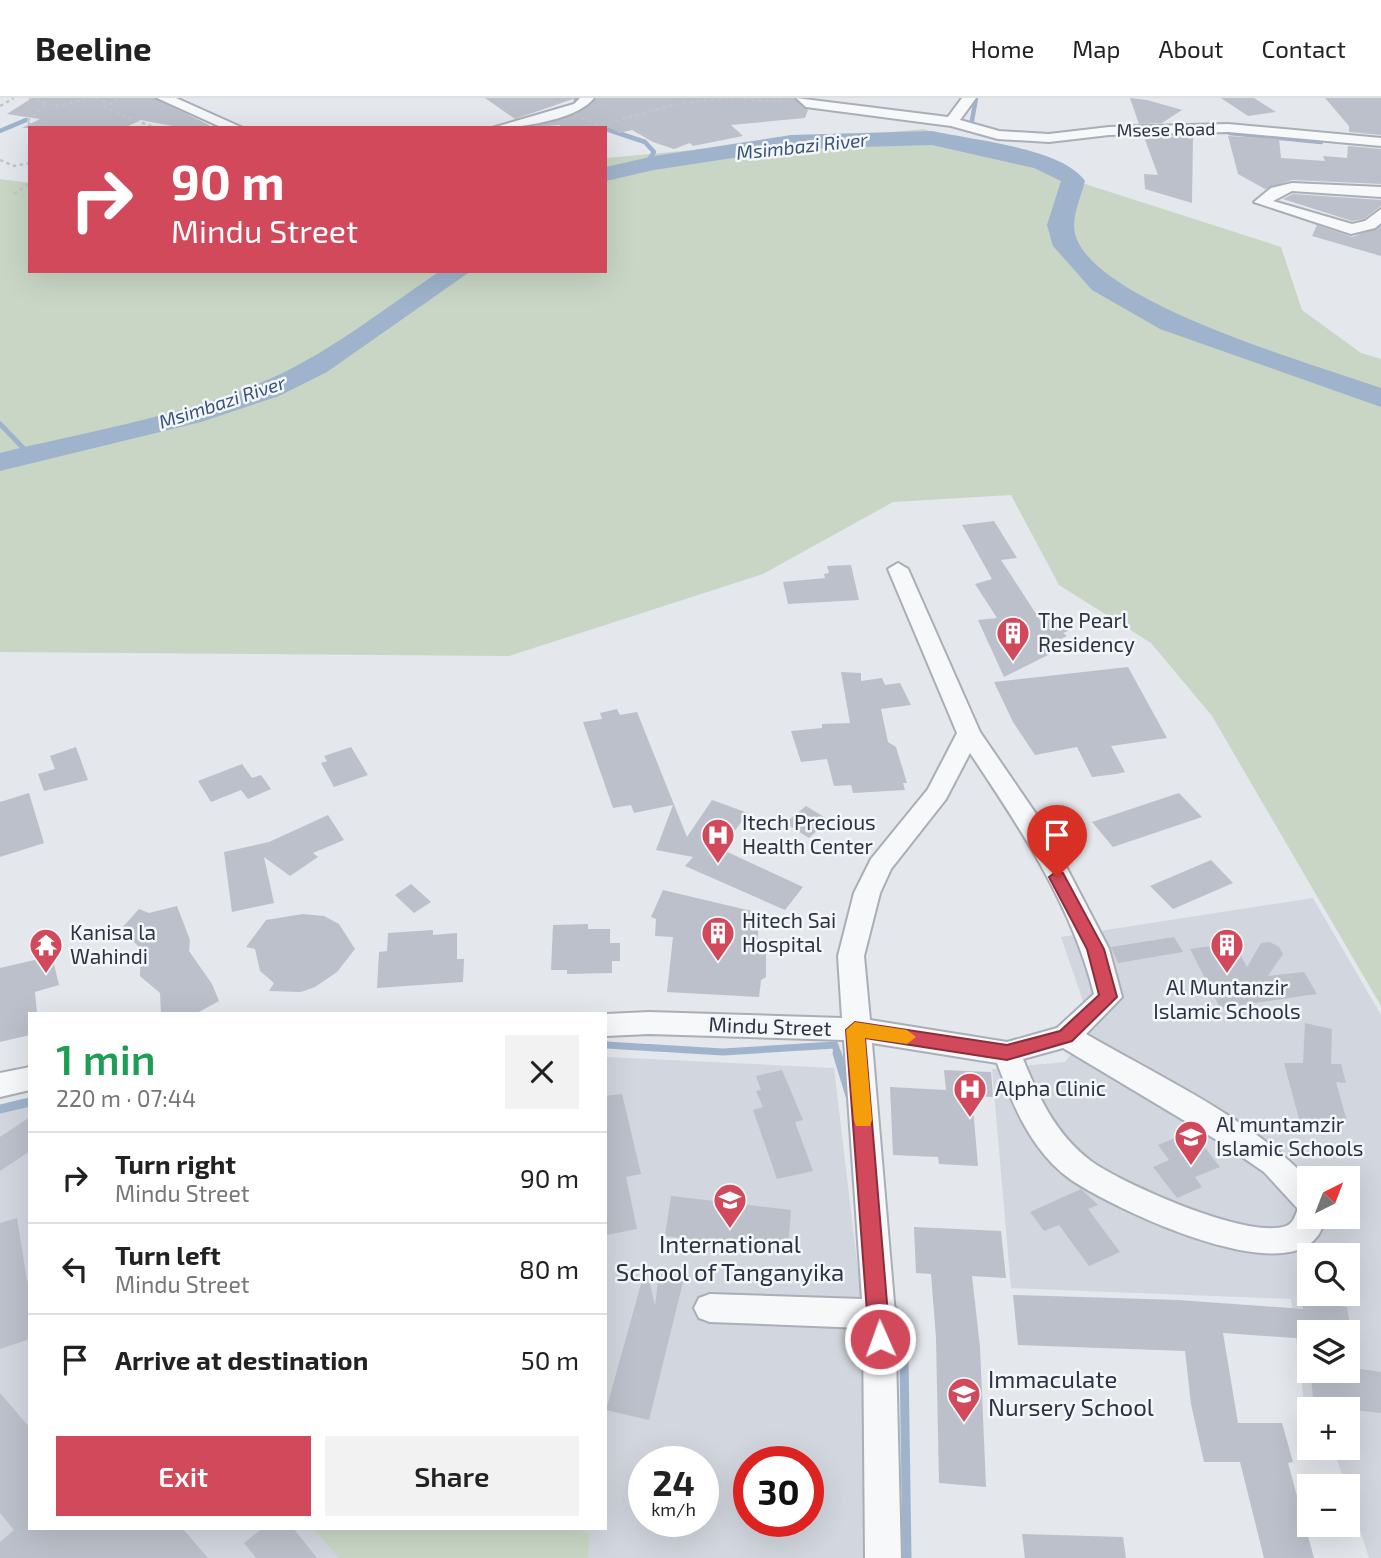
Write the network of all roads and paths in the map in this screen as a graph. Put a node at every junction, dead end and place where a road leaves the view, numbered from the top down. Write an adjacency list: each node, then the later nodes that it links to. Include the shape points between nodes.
1 (15, 98): 13 (path)
2 (29, 98): 12 (path)
3 (94, 98): 11 (path); 12 (path, via 64,106)
4 (118, 98): 11 (path)
5 (164, 98): 18 (street)
6 (587, 98): 14 (street, via 579,107)
7 (704, 98): 8 (path); 14 (path, via 600,125)
8 (730, 98): 10 (path)
9 (969, 98): 15 (street)
10 (805, 100): 15 (street, Msese Road)
11 (108, 103): 17 (path, via 105,108)
12 (48, 104): 16 (path, via 26,122)
13 (0, 107)
14 (564, 111): 19 (street)
15 (952, 122): 20 (street, Msese Road, via 998,135 1049,138 1109,131 1228,128)
16 (33, 126)
17 (146, 126)
18 (231, 126)
19 (507, 126)
20 (1381, 142)
21 (0, 160): 22 (path, via 14,166)
22 (28, 163)
23 (28, 184): 25 (path)
24 (1381, 192): 26 (street, via 1282,188 1262,202 1351,229 1370,225)
25 (14, 194)
26 (1381, 214)
27 (898, 569): 28 (street, Mindu Street)
28 (969, 733): 30 (street, via 938,793 886,857 867,893 851,956); 31 (street, Mindu Street, via 1038,836 1096,949 1108,997)
29 (607, 1025): 30 (street, Mindu Street)
30 (855, 1030): 32 (street, Mindu Street); 38 (street)
31 (1066, 1036): 32 (street, Mindu Street); 35 (street, via 1235,1136 1274,1163)
32 (1007, 1053): 36 (street, via 1031,1114 1081,1170 1165,1213 1218,1232 1265,1242 1296,1238)
33 (28, 1078): 34 (street)
34 (0, 1085)
35 (1297, 1187)
36 (1304, 1229)
37 (710, 1308): 38 (street)
38 (879, 1314): 39 (street)
39 (883, 1558)

